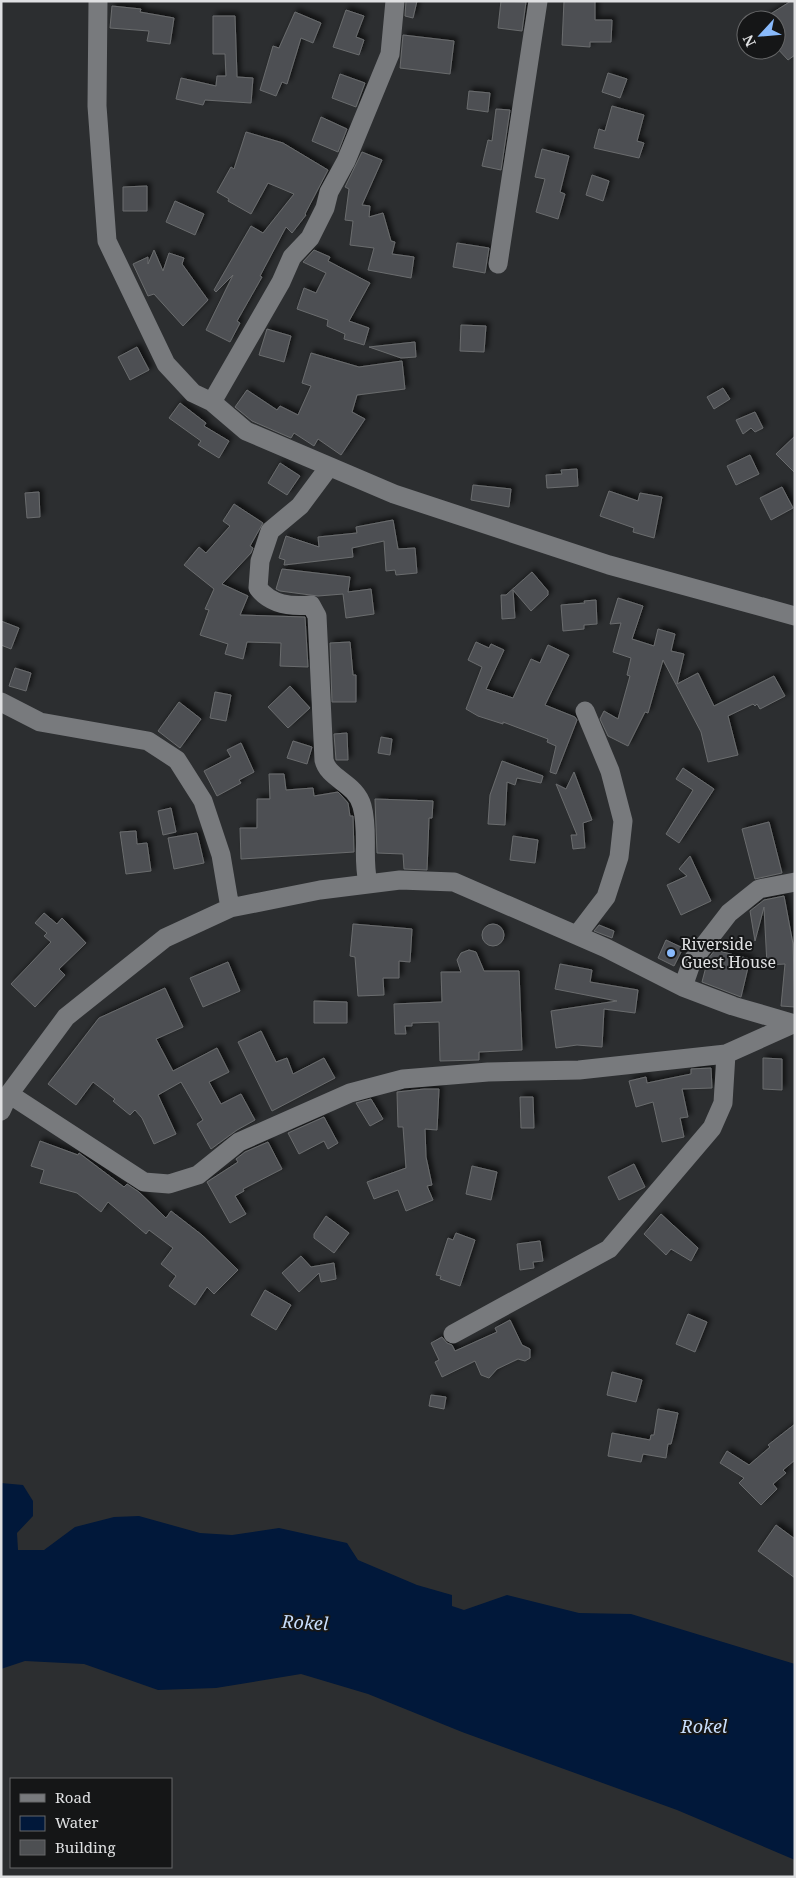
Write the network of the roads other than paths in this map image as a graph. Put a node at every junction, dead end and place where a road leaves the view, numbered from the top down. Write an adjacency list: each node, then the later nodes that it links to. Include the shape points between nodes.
1 (98, 1): 5 (street, via 97,106 107,241 166,364 193,393)
2 (395, 1): 5 (street, via 390,54 346,162 329,192 310,238 292,257)
3 (538, 1): 4 (street)
4 (498, 264)
5 (212, 402): 6 (street, via 246,431)
6 (329, 467): 7 (street, via 394,494 609,565); 11 (street, via 300,506 270,531 260,561 258,588 273,600 292,607 311,605 318,616 324,760 326,768 356,793 362,804 364,866)
7 (795, 616)
8 (1, 702): 12 (street, via 40,722 148,741 177,760 203,801 220,855)
9 (585, 711): 13 (street, via 610,771 623,821 619,857 606,897)
10 (795, 882): 14 (street, via 759,889 729,913 692,960)
11 (368, 883): 12 (street); 13 (street, via 400,880 454,882)
12 (230, 908): 17 (street, via 165,938 66,1017)
13 (577, 935): 14 (street)
14 (683, 987): 15 (street)
15 (794, 1024): 16 (street)
16 (726, 1054): 17 (street, via 580,1070 488,1072 403,1079 350,1093 239,1142 198,1175 169,1184 144,1182); 19 (street, via 722,1103 712,1128)
17 (9, 1094): 18 (street)
18 (1, 1111)
19 (609, 1249): 20 (street); 21 (street)
20 (578, 1275)
21 (453, 1334)

